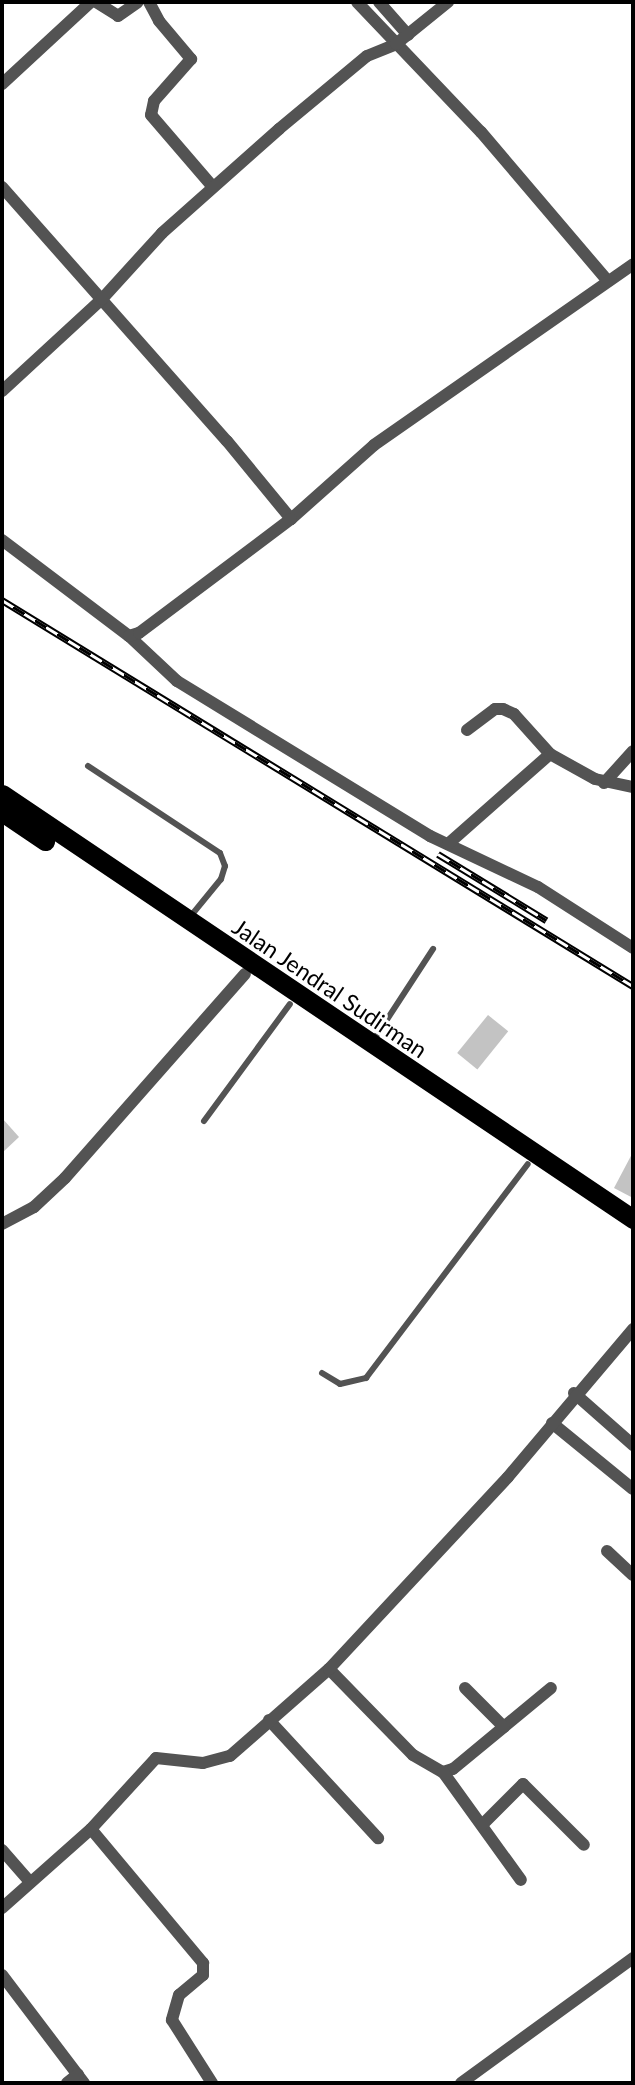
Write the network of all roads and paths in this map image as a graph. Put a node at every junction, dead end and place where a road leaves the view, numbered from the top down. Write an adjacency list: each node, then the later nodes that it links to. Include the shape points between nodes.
1 (91, 2): 10 (street)
2 (96, 2): 3 (street, via 118,16)
3 (138, 2)
4 (149, 2): 12 (street, via 164,29 191,59 153,101 151,115)
5 (357, 2): 9 (street)
6 (379, 2): 8 (street)
7 (449, 2): 8 (street)
8 (408, 35): 9 (street)
9 (396, 44): 12 (street, via 366,56); 14 (street, via 481,132)
10 (2, 84)
11 (2, 187): 15 (street)
12 (213, 187): 15 (street, via 162,233)
13 (633, 264): 14 (street)
14 (608, 281): 17 (street, via 374,445)
15 (102, 299): 16 (street); 17 (street)
16 (2, 391)
17 (291, 519): 19 (street)
18 (2, 540): 19 (street)
19 (129, 636): 28 (street, via 177,681)
20 (467, 730): 22 (street, via 495,709 503,709)
21 (633, 751): 24 (street)
22 (550, 754): 24 (street); 28 (street)
23 (88, 766): 29 (lane, via 220,853 225,866 221,879)
24 (604, 783): 25 (street)
25 (633, 787)
26 (2, 794): 29 (highway, Jalan Jendral Sudirman)
27 (2, 812): 32 (highway)
28 (448, 844): 30 (street, via 538,887)
29 (186, 920): 34 (highway, Jalan Jendral Sudirman)
30 (633, 948)
31 (433, 949): 34 (lane)
32 (245, 974): 33 (highway); 38 (street, via 65,1178 34,1208)
33 (290, 1003): 35 (lane); 36 (highway)
34 (371, 1045): 37 (highway, Jalan Jendral Sudirman)
35 (204, 1121)
36 (528, 1164): 39 (highway); 41 (lane, via 366,1378 340,1384)
37 (633, 1219)
38 (2, 1224)
39 (633, 1235)
40 (633, 1329): 42 (street)
41 (322, 1373)
42 (574, 1393): 43 (street); 44 (street)
43 (552, 1423): 45 (street); 48 (street, via 508,1477)
44 (633, 1445)
45 (633, 1489)
46 (607, 1551): 47 (street)
47 (633, 1575)
48 (329, 1669): 51 (street); 53 (street, via 413,1755)
49 (465, 1688): 52 (street)
50 (551, 1688): 52 (street)
51 (269, 1720): 55 (street, via 220,1761 156,1758); 56 (street)
52 (504, 1727): 53 (street, via 453,1769)
53 (443, 1772): 54 (street)
54 (482, 1825): 57 (street, via 523,1784); 59 (street)
55 (91, 1829): 60 (street); 66 (street, via 203,1963 203,1975 178,1995 172,2020)
56 (378, 1838)
57 (584, 1845)
58 (2, 1850): 60 (street)
59 (521, 1880)
60 (30, 1882): 61 (street)
61 (2, 1908)
62 (633, 1958): 67 (street)
63 (2, 1975): 64 (street)
64 (81, 2079): 65 (street)
65 (67, 2083)
66 (212, 2083)
67 (461, 2083)

